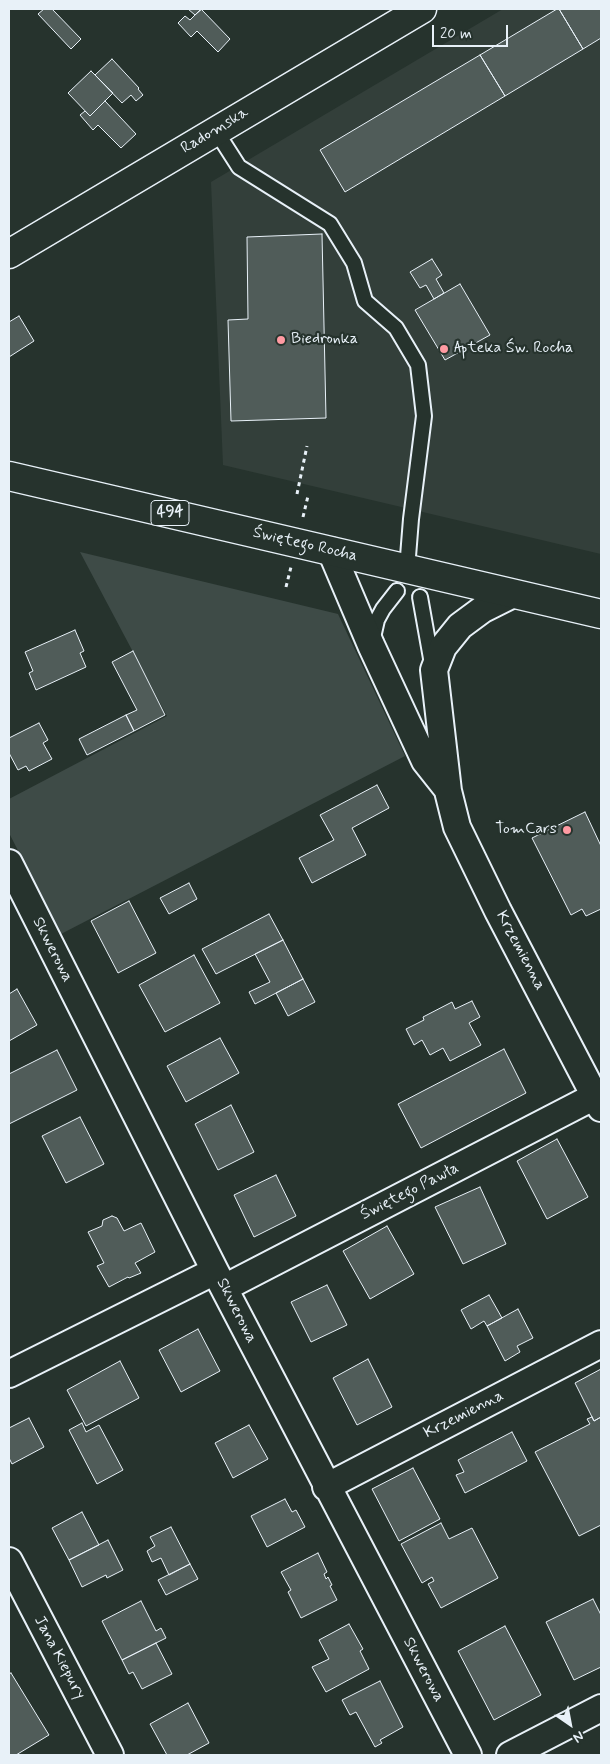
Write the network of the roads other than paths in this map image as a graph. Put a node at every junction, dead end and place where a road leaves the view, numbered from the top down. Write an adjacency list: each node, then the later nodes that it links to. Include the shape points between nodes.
1 (422, 9): 2 (main road, Radomska)
2 (216, 131): 3 (main road, Radomska); 6 (lane, via 239,167 330,224 354,263 365,301 396,328 418,365 424,416)
3 (9, 254)
4 (9, 476): 5 (main road, Świętego Rocha / 494)
5 (331, 551): 6 (main road, Świętego Rocha / 494); 10 (street, Krzemienna)
6 (402, 580): 7 (main road, Świętego Rocha / 494); 10 (lane, via 377,620)
7 (514, 594): 9 (main road, Świętego Rocha / 494); 11 (street, Krzemienna, via 483,609 460,626 443,647)
8 (420, 597): 11 (lane)
9 (601, 614)
10 (371, 645): 12 (street, Krzemienna, via 425,761)
11 (434, 670): 12 (street, Krzemienna)
12 (448, 791): 14 (street, Krzemienna, via 457,826 498,911)
13 (9, 864): 15 (street, Skwerowa)
14 (599, 1099): 15 (street, Świętego Pawła)
15 (220, 1279): 17 (street, Świętego Pawła); 18 (street, Skwerowa)
16 (601, 1344): 18 (street, Krzemienna)
17 (9, 1374)
18 (326, 1487): 22 (street, Skwerowa)
19 (9, 1561): 21 (street, Jana Kiepury)
20 (601, 1708): 23 (street)
21 (110, 1755)
22 (468, 1755)
23 (510, 1755)

